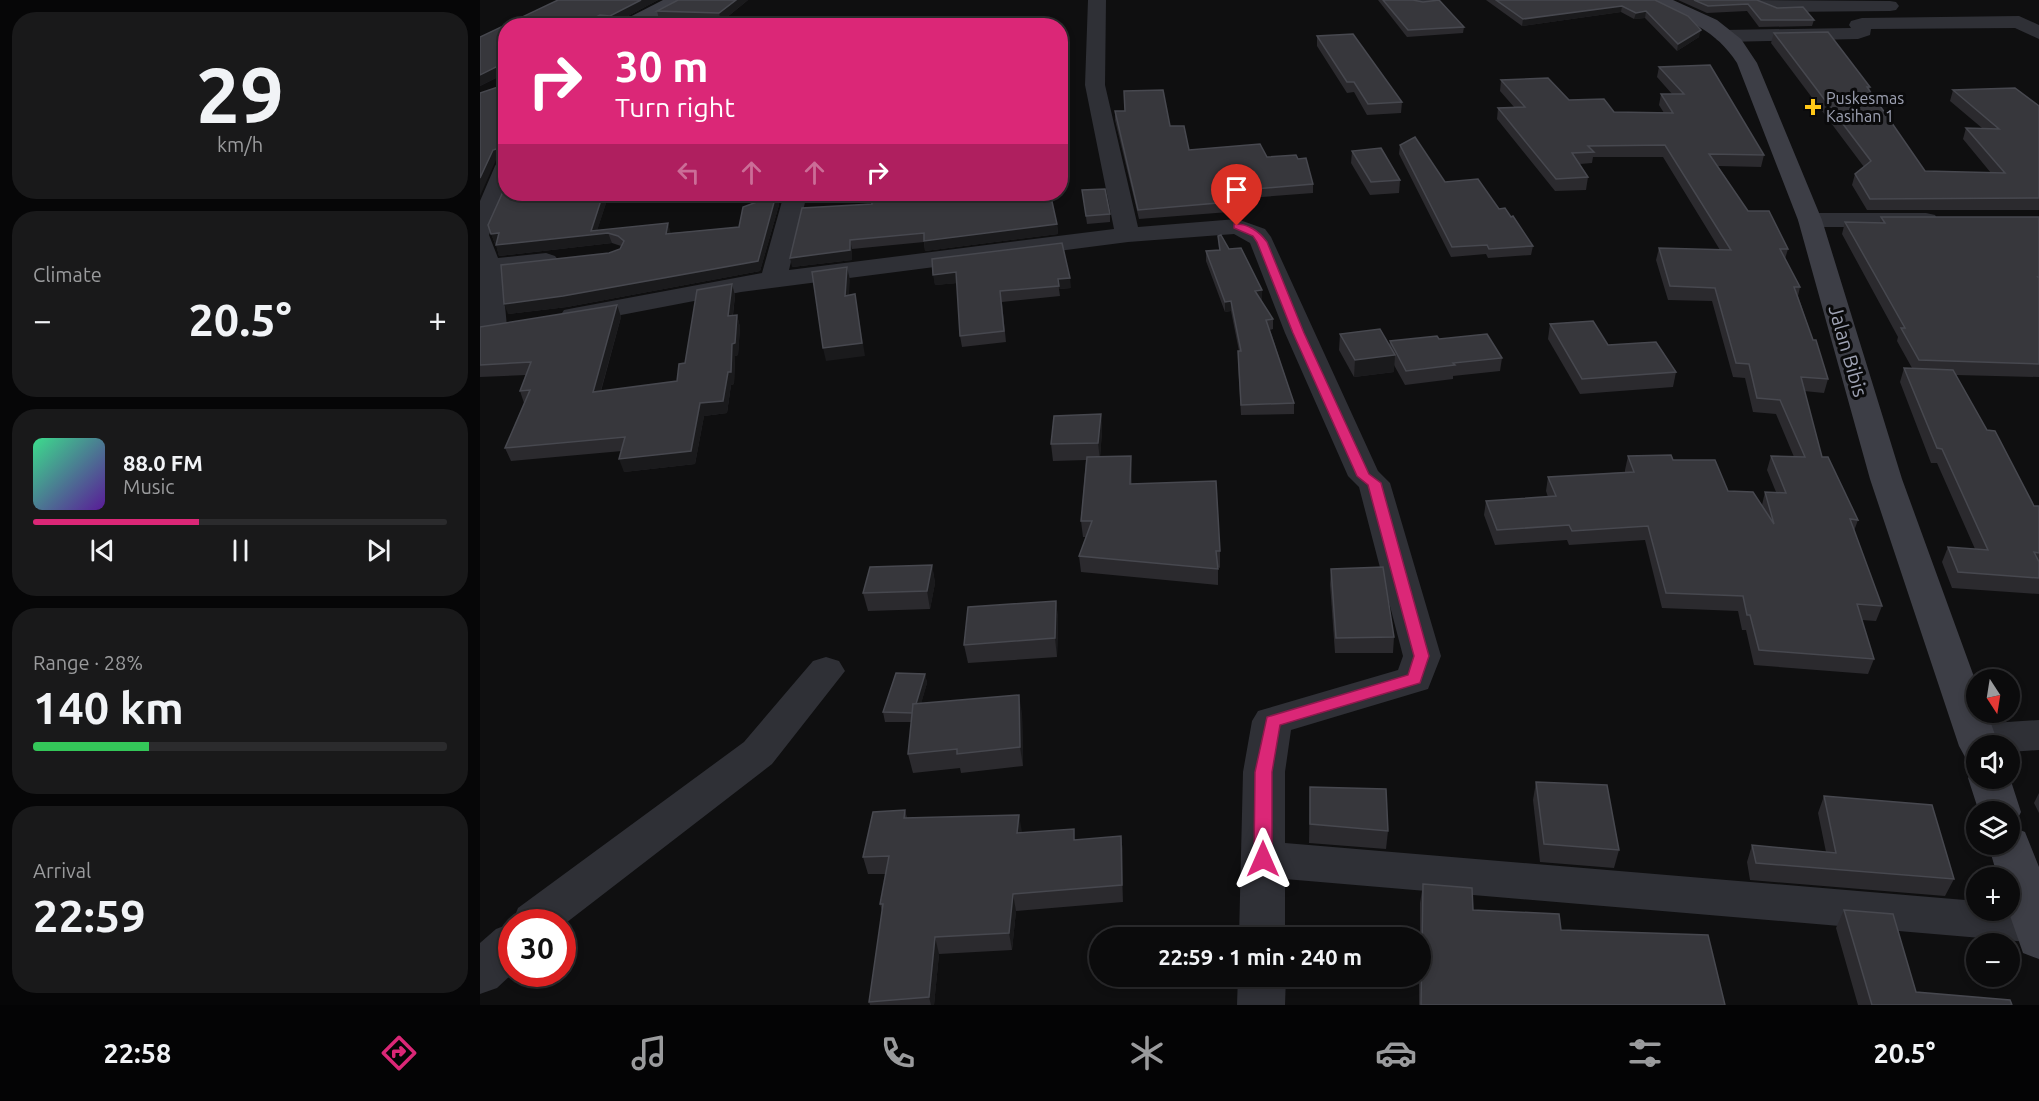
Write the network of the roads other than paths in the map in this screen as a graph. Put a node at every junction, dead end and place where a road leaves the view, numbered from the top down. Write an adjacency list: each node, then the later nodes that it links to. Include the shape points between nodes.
1 (677, 0): 8 (main road)
2 (1097, 0): 16 (street, via 1095,85)
3 (1415, 0): 4 (street)
4 (1430, 0)
5 (1659, 0): 10 (main road, Jalan Bibis, via 1710,24)
6 (1761, 0): 7 (street, via 1775,7)
7 (1907, 5)
8 (642, 18)
9 (2039, 33): 10 (street, via 2019,22 1985,22 1862,24 1858,25 1863,31 1858,33)
10 (1724, 36): 13 (main road, Jalan Bibis, via 1734,43 1747,63)
11 (498, 186): 15 (street)
12 (793, 201): 20 (street)
13 (1810, 220): 14 (street); 23 (main road, Jalan Bibis, via 1887,479)
14 (1947, 220)
15 (480, 230)
16 (1128, 235): 20 (street); 27 (street, via 1237,226 1256,234 1262,242 1364,476 1374,483 1422,656 1414,679 1272,721 1264,772)
17 (480, 240): 19 (street)
18 (567, 258): 19 (street)
19 (488, 267): 21 (street)
20 (774, 279): 21 (street)
21 (486, 328)
22 (826, 671): 28 (street, via 758,753)
23 (1976, 735)
24 (2039, 735): 25 (street)
25 (2020, 737)
26 (2013, 855): 30 (main road)
27 (1263, 859): 29 (street); 30 (street)
28 (551, 909)
29 (1262, 927)
30 (2037, 932)
31 (498, 956): 32 (street)
32 (480, 972)
33 (1262, 987): 34 (street)
34 (1261, 1005)

